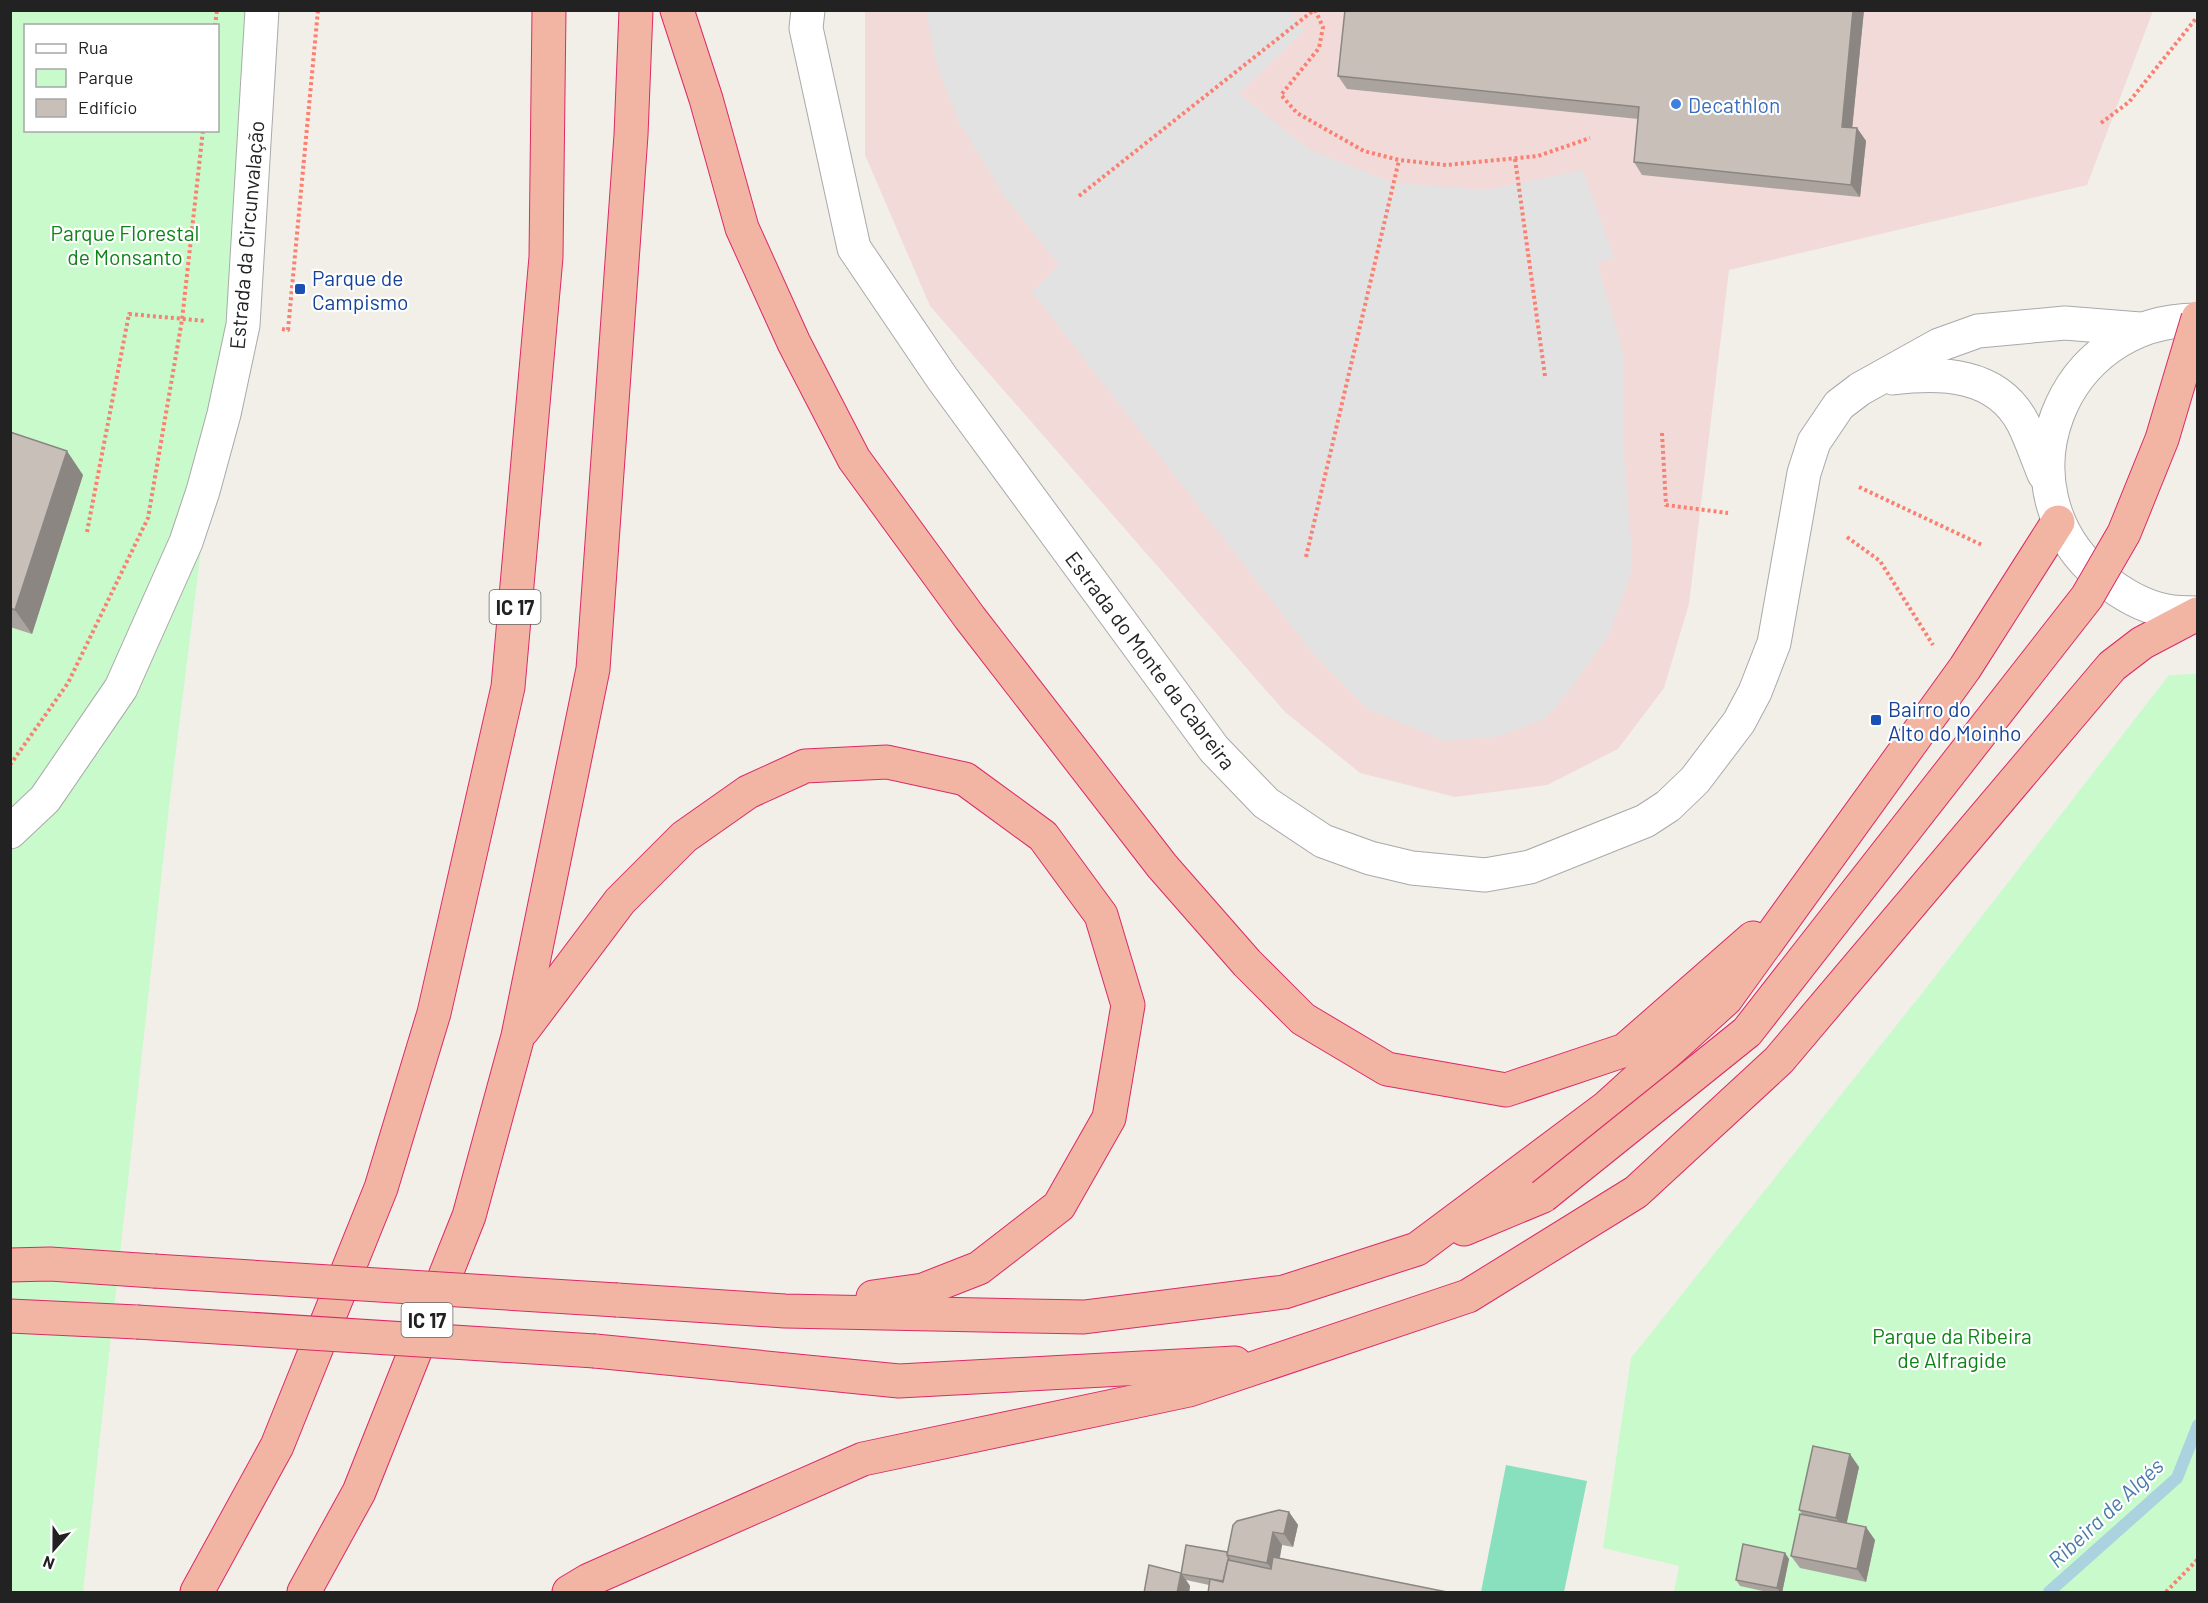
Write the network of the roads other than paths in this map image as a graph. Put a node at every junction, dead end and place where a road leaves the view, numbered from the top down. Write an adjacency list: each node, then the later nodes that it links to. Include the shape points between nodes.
1 (262, 10): 12 (street, Estrada da Circunvalação, via 243,325 203,491 186,542 121,688 45,800)
2 (549, 10): 22 (highway, IC 17, via 546,257 506,698 434,1013 381,1188 277,1446)
3 (636, 10): 14 (highway, IC 17, via 631,135 593,669)
4 (677, 10): 13 (highway, via 742,228 794,344 855,459 970,618 1162,866 1303,1019 1387,1069 1506,1090 1625,1050)
5 (808, 10): 8 (street, Estrada do Monte da Cabreira, via 806,28 854,248 942,378 1214,749 1266,803 1323,841 1370,858 1412,868 1485,875 1530,867 1645,821 1668,806 1695,780 1739,722 1755,692 1774,643 1796,512 1814,442 1839,405)
6 (2198, 319): 7 (street); 15 (highway, bridge, via 2162,439 2124,533 2086,597 1747,1032 1543,1196)
7 (2140, 329): 8 (street, Estrada do Monte da Cabreira, via 2065,323 1978,331 1939,345); 9 (street, via 2106,348 2078,375 2059,408 2048,445)
8 (1880, 380): 9 (street, Estrada do Monte da Cabreira, via 1935,374 1980,383 1998,393 2022,421)
9 (2048, 484): 10 (street)
10 (2058, 522): 11 (street, via 2083,563 2120,594 2165,611); 13 (highway, via 1965,668)
11 (2197, 614): 21 (highway, via 2142,643 2112,666 1779,1060 1636,1192 1468,1296)
12 (10, 832)
13 (1804, 890): 15 (highway, via 1726,999 1607,1107)
14 (518, 1036): 19 (highway, via 620,902 684,837 748,792 805,766 887,762 965,778 1043,836 1101,915 1128,1005 1109,1118 1059,1206 979,1268 923,1290); 23 (highway, IC 17, via 468,1216 359,1492)
15 (1417, 1249): 19 (highway, via 1284,1292 1084,1317)
16 (10, 1250): 18 (highway)
17 (10, 1264): 18 (highway)
18 (50, 1264): 19 (highway, bridge)
19 (785, 1311)
20 (10, 1316): 21 (highway, bridge, via 595,1351 899,1381)
21 (1275, 1360): 24 (highway, via 1189,1390 862,1459 589,1580)
22 (197, 1593)
23 (304, 1593)
24 (569, 1593)

